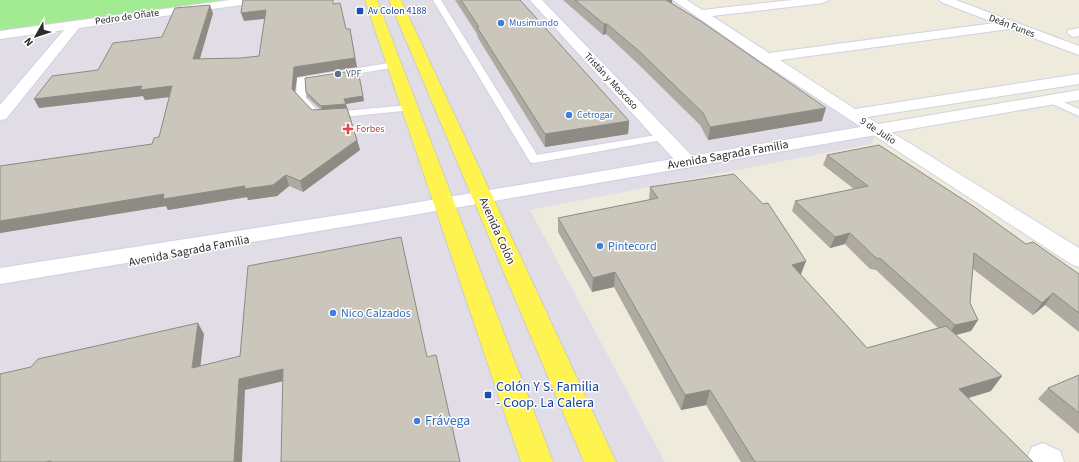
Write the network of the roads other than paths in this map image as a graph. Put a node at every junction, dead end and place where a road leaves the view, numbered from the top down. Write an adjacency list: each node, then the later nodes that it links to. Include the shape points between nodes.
1 (250, 0): 10 (street, Pedro de Oñate)
2 (372, 0): 15 (main road)
3 (395, 0): 26 (main road, Avenida Colón)
4 (437, 0): 24 (lane, via 534,159)
5 (536, 0): 24 (street, Tristán y Moscoso)
6 (679, 0): 9 (street, 9 de Julio)
7 (823, 0): 9 (street)
8 (945, 0): 11 (street, Deán Funes)
9 (699, 14): 14 (street, 9 de Julio)
10 (75, 25): 12 (street, Pedro de Oñate); 22 (street)
11 (1009, 25): 13 (street, Deán Funes); 14 (street)
12 (0, 35)
13 (1079, 51)
14 (765, 58): 21 (street, 9 de Julio)
15 (395, 66): 19 (main road); 19 (lane, via 300,80 300,99 319,116)
16 (1079, 80): 21 (street)
17 (1079, 95): 18 (street, Avenida Sagrada Familia)
18 (1052, 100): 20 (lane); 23 (street, Avenida Sagrada Familia)
19 (409, 108): 27 (main road)
20 (1079, 113)
21 (852, 114): 23 (street, 9 de Julio)
22 (0, 115)
23 (876, 130): 25 (street, Avenida Sagrada Familia); 29 (street, 9 de Julio)
24 (662, 137): 25 (street, Tristán y Moscoso)
25 (687, 162): 26 (street, Avenida Sagrada Familia)
26 (481, 196): 27 (street, Avenida Sagrada Familia); 33 (main road, Avenida Colón)
27 (445, 203): 28 (street, Avenida Sagrada Familia); 32 (main road)
28 (378, 215): 30 (street, Avenida Sagrada Familia); 31 (street, Avenida Sagrada Familia)
29 (1079, 259)
30 (0, 276)
31 (0, 287)
32 (537, 462)
33 (600, 462)

